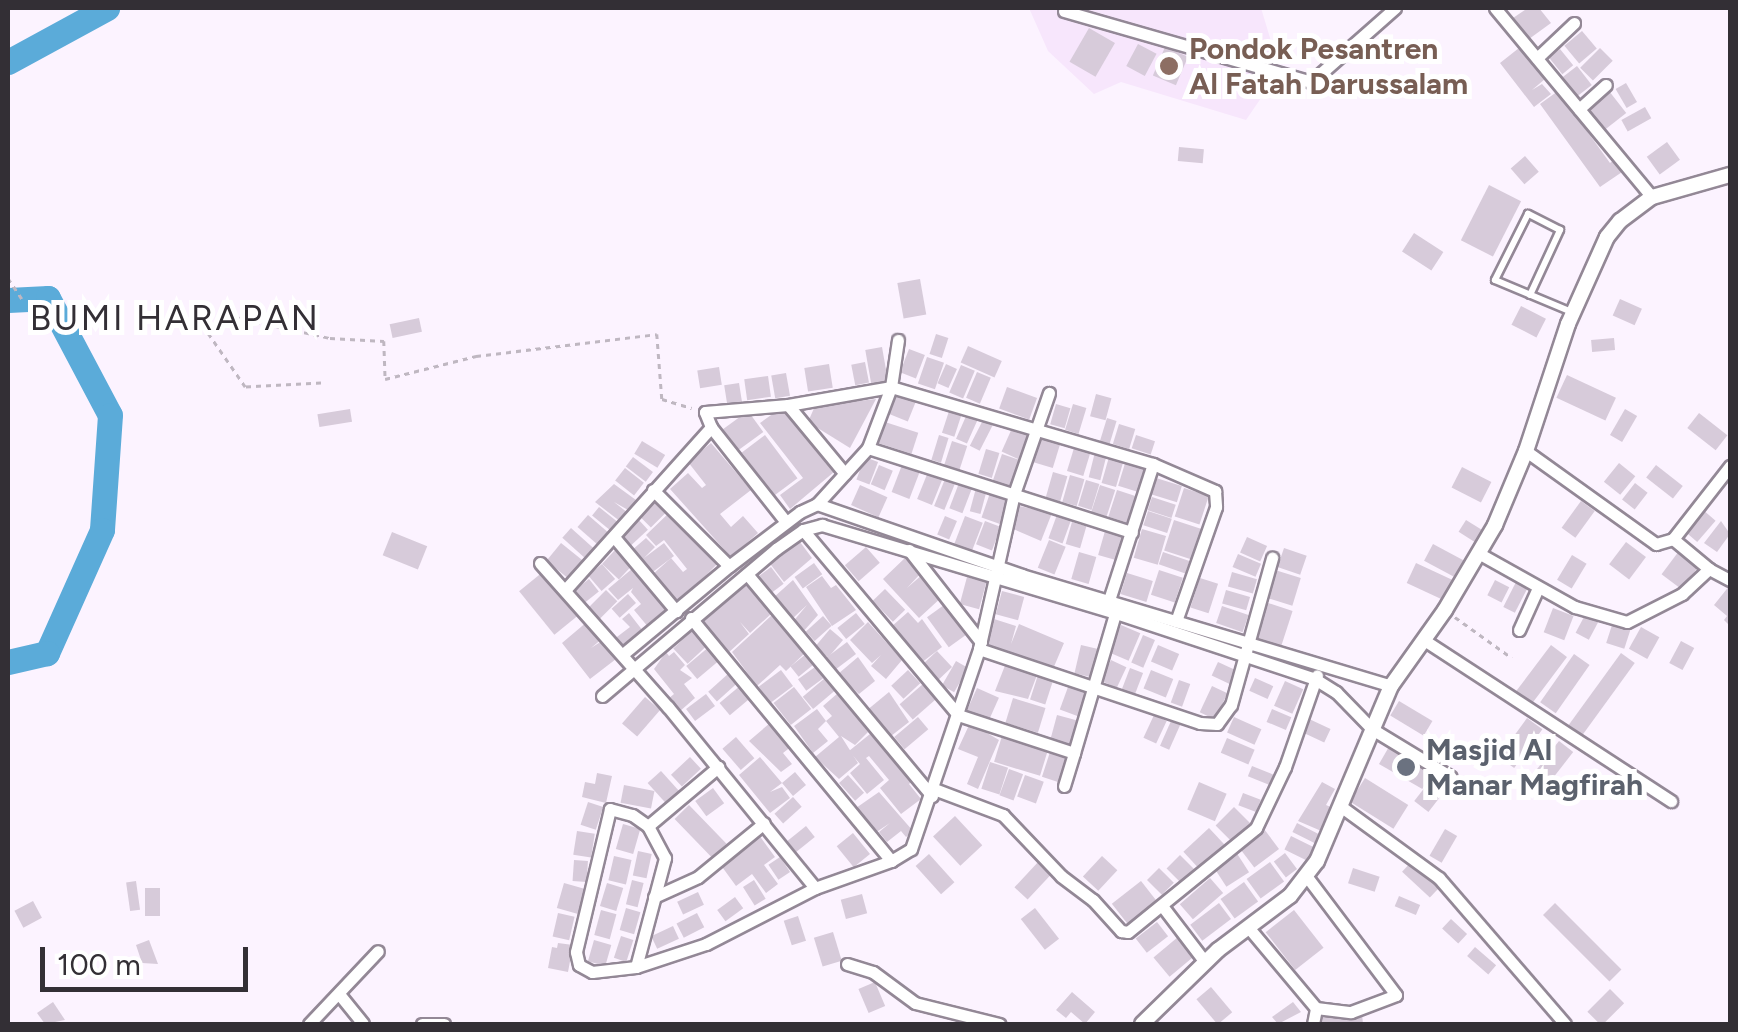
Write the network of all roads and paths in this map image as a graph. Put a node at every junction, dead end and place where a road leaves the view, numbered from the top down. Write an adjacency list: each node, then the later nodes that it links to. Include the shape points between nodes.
1 (1395, 8): 3 (street, via 1311,82)
2 (1495, 8): 5 (street)
3 (1064, 11)
4 (1574, 23): 5 (street)
5 (1537, 58): 7 (street)
6 (1606, 85): 7 (street)
7 (1580, 109): 9 (street)
8 (1730, 175): 9 (street)
9 (1652, 197): 13 (street, via 1607,237)
10 (8, 278): 12 (path)
11 (1530, 295): 11 (lane, via 1496,280 1528,214 1560,230); 13 (lane)
12 (22, 299)
13 (1573, 312): 23 (street)
14 (898, 340): 16 (street)
15 (321, 383): 19 (path, via 245,387 198,319 226,314 330,338 384,341 385,380 476,356 658,334 662,399)
16 (892, 387): 18 (street); 21 (street); 22 (street)
17 (1049, 393): 21 (street)
18 (788, 405): 19 (street); 26 (street)
19 (704, 412): 20 (street)
20 (711, 427): 27 (street); 30 (street)
21 (1038, 430): 24 (street); 28 (street)
22 (868, 448): 26 (street); 28 (street)
23 (1526, 451): 34 (street, via 1645,540); 36 (street)
24 (1152, 464): 32 (street); 50 (street, via 1205,483 1218,500)
25 (1730, 466): 34 (street)
26 (845, 474): 29 (street)
27 (653, 490): 33 (street); 39 (street)
28 (1014, 494): 32 (street); 41 (street)
29 (817, 504): 30 (street); 41 (street)
30 (786, 522): 39 (street)
31 (803, 530): 35 (street, via 836,527); 42 (street); 63 (street)
32 (1132, 532): 46 (street)
33 (614, 538): 45 (street); 47 (street)
34 (1674, 539): 40 (street)
35 (909, 550): 41 (street); 54 (street)
36 (1480, 554): 44 (street); 48 (street)
37 (1272, 558): 53 (street)
38 (540, 563): 45 (street)
39 (729, 566): 47 (street)
40 (1708, 569): 43 (street); 44 (street, via 1682,594 1627,622)
41 (995, 571): 46 (street); 54 (street)
42 (747, 574): 49 (street); 69 (street)
43 (1730, 580)
44 (1538, 588): 51 (street)
45 (565, 590): 55 (street)
46 (1115, 605): 50 (street); 57 (street); 60 (street)
47 (679, 609): 49 (street); 55 (street)
48 (1445, 610): 52 (street); 56 (path)
49 (693, 620): 58 (street); 74 (street)
50 (1176, 621): 53 (street)
51 (1518, 630)
52 (1424, 640): 61 (street); 70 (street)
53 (1247, 644): 57 (street); 59 (street)
54 (980, 646): 60 (street); 63 (street)
55 (623, 654): 58 (street)
56 (1512, 658)
57 (1245, 659): 59 (street); 60 (street, via 1217,724)
58 (634, 667): 62 (street); 66 (street)
59 (1318, 673): 61 (street); 64 (street); 78 (street, via 1256,828)
60 (1096, 686): 65 (street)
61 (1391, 686): 64 (street)
62 (602, 696)
63 (958, 715): 65 (street); 69 (street)
64 (1372, 728): 67 (street); 71 (street)
65 (1074, 753): 68 (street)
66 (718, 768): 72 (street); 73 (street)
67 (1451, 777)
68 (1064, 786)
69 (933, 793): 74 (street, via 911,849); 78 (street, via 1003,815 1121,931 1133,930)
70 (1671, 801)
71 (1343, 808): 75 (street); 93 (street, via 1439,878)
72 (764, 823): 76 (street); 77 (street, via 698,876)
73 (648, 826): 77 (street, via 664,858); 83 (street, via 610,809 576,952 579,966 592,972)
74 (892, 861): 76 (street)
75 (1307, 877): 79 (street); 85 (street, via 1396,995 1352,1012)
76 (814, 888): 83 (street, via 706,944)
77 (654, 898): 83 (street)
78 (1162, 907): 81 (street)
79 (1248, 928): 81 (street); 85 (street)
80 (378, 951): 84 (street)
81 (1204, 962): 91 (street)
82 (847, 964): 90 (street, via 873,972 916,1003)
83 (636, 967)
84 (339, 994): 86 (street); 87 (street)
85 (1316, 1008): 92 (street)
86 (357, 1023)
87 (310, 1024)
88 (422, 1024): 89 (street)
89 (444, 1024)
90 (1000, 1024)
91 (1142, 1024)
92 (1313, 1024)
93 (1565, 1024)

